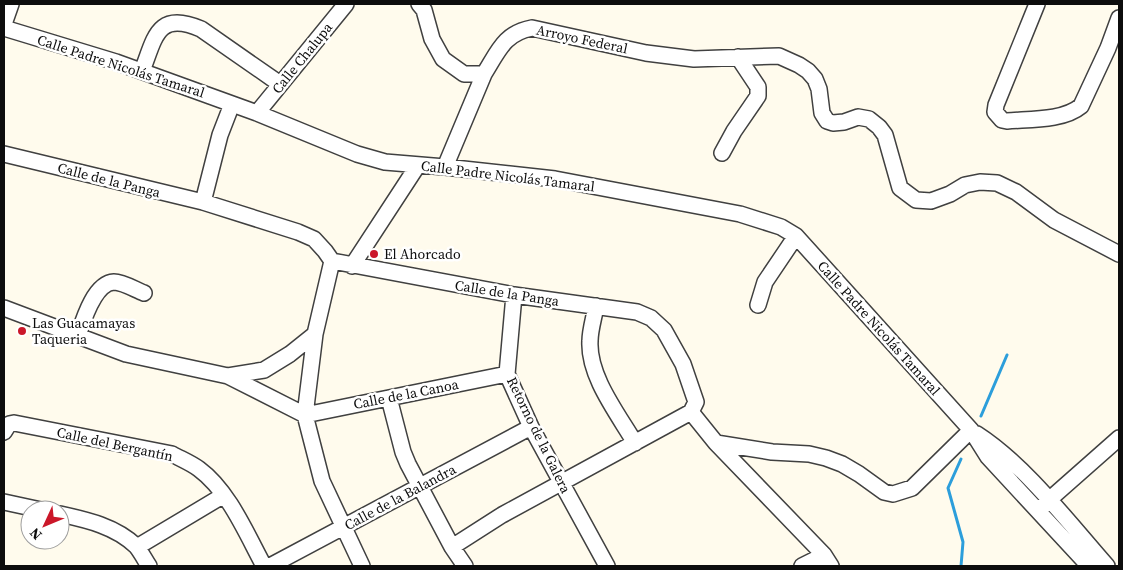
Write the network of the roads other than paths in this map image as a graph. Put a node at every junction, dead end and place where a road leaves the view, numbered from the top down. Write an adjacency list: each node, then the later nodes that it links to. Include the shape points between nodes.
1 (11, 4): 6 (street)
2 (346, 4): 11 (street, Calle Chalupa)
3 (419, 4): 10 (street, via 443,59 464,74)
4 (1037, 4): 5 (street, via 996,105 996,112 1002,120 1064,115 1081,106)
5 (1119, 18)
6 (4, 24)
7 (4, 28): 9 (street, Calle Padre Nicolás Tamaral)
8 (738, 57): 10 (street, Arroyo Federal, via 694,59 646,53 532,28 513,33); 14 (street, via 758,87 758,96); 20 (street, Arroyo Federal, via 778,56 800,65 815,79 822,113 827,120 844,122 858,117 879,126 885,135 900,188 916,200 931,201 965,185 997,183 1016,192 1054,220)
9 (142, 71): 11 (street, via 155,36 163,26 190,24); 12 (street, Calle Padre Nicolás Tamaral)
10 (484, 74): 17 (street, Arroyo Federal)
11 (280, 84): 13 (street, Calle Chalupa)
12 (232, 104): 13 (street, Calle Padre Nicolás Tamaral); 18 (street, via 220,135)
13 (257, 112): 16 (street, Calle Padre Nicolás Tamaral, via 357,154 386,162)
14 (722, 153)
15 (4, 154): 18 (street, Calle de la Panga)
16 (418, 165): 17 (street, Calle Padre Nicolás Tamaral); 22 (street)
17 (445, 166): 19 (street, Calle Padre Nicolás Tamaral, via 556,180 740,214 781,227)
18 (203, 202): 21 (street, Calle de la Panga, via 314,239)
19 (796, 236): 25 (street, via 765,282); 36 (street, Calle Padre Nicolás Tamaral)
20 (1119, 254)
21 (332, 261): 22 (street, Calle de la Panga); 28 (street)
22 (352, 266): 24 (street, Calle de la Panga)
23 (144, 293): 29 (street, via 117,282 107,284 95,295)
24 (514, 295): 26 (street, Calle de la Panga); 30 (street, Retorno de la Galera)
25 (758, 305)
26 (596, 306): 33 (street, Calle de la Panga, via 637,312 651,318 664,330 693,390 696,402); 39 (street, via 590,341 597,378)
27 (4, 308): 29 (street)
28 (315, 334): 31 (street, via 264,370); 34 (street)
29 (78, 336): 31 (street, via 126,354)
30 (507, 374): 32 (street, Calle de la Canoa); 35 (street, Retorno de la Galera)
31 (228, 376): 34 (street)
32 (389, 398): 34 (street, Calle de la Canoa); 42 (street, via 403,452)
33 (690, 412): 39 (street); 40 (street)
34 (305, 415): 49 (street, via 322,480)
35 (531, 427): 41 (street, Retorno de la Galera); 42 (street, Calle de la Balandra)
36 (971, 430): 40 (street, via 912,488 893,494 826,458); 44 (street, Calle Padre Nicolás Tamaral, via 998,448); 47 (street, Calle Padre Nicolás Tamaral, via 988,457)
37 (4, 432): 43 (street, Calle del Bergantín, via 9,424 14,423 172,454 200,470)
38 (1119, 438): 44 (street)
39 (635, 443): 41 (street)
40 (716, 443): 52 (street)
41 (561, 482): 51 (street); 58 (street, Retorno de la Galera)
42 (420, 486): 49 (street, Calle de la Balandra); 51 (street)
43 (224, 495): 50 (street); 54 (street, Calle del Bergantín)
44 (1048, 499): 47 (street); 61 (street, Calle Padre Nicolás Tamaral)
45 (4, 502): 46 (street)
46 (20, 505)
47 (1037, 510): 60 (street, Calle Padre Nicolás Tamaral)
48 (70, 516): 50 (street, via 107,527)
49 (343, 527): 55 (street, Calle de la Balandra); 56 (street)
50 (137, 547): 53 (street)
51 (452, 547): 57 (street)
52 (828, 560): 59 (street)
53 (149, 566)
54 (264, 566)
55 (270, 566)
56 (362, 566)
57 (465, 566)
58 (607, 566)
59 (802, 566)
60 (1089, 566)
61 (1107, 566)

